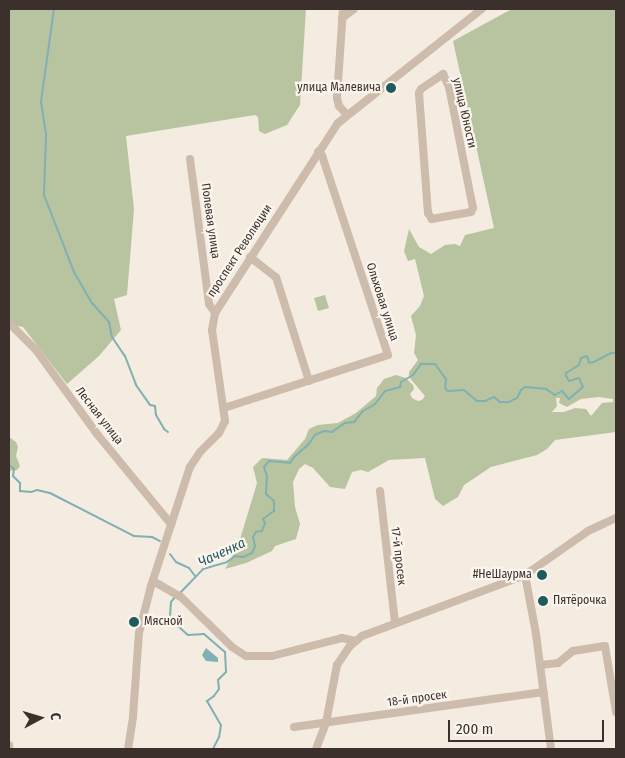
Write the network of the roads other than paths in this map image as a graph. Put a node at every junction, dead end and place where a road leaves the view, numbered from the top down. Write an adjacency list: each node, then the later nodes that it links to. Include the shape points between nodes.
1 (343, 9): 4 (street)
2 (354, 9): 4 (street)
3 (482, 9): 5 (street, проспект Революции)
4 (342, 18): 5 (street, via 337,98)
5 (347, 115): 6 (street, проспект Революции)
6 (318, 151): 9 (street, проспект Революции); 12 (street, Ольховая улица, via 388,355)
7 (190, 159): 10 (street, Полевая улица, via 208,304)
8 (427, 189): 8 (street, улица Юности, via 419,93 443,74 449,87 472,210 432,219 428,213)
9 (250, 256): 10 (street, проспект Революции); 12 (street, via 276,276)
10 (215, 313): 13 (street, проспект Революции, via 212,330)
11 (9, 323): 16 (street, Лесная улица, via 36,350 97,434)
12 (309, 381): 13 (street, Ольховая улица)
13 (224, 408): 16 (street, проспект Революции, via 222,427 190,467)
14 (380, 492): 19 (street, 17-й просек)
15 (616, 518): 17 (street, via 588,531)
16 (172, 524): 18 (street, проспект Революции)
17 (525, 575): 19 (street); 21 (street)
18 (153, 581): 20 (street, via 174,591 232,647 246,656 272,656 342,638); 28 (street, проспект Революции, via 139,633)
19 (395, 622): 20 (street)
20 (356, 641): 24 (street, via 337,665)
21 (540, 665): 22 (street); 23 (street, via 558,663 573,651 604,646)
22 (544, 692): 24 (street, 18-й просек); 30 (street)
23 (616, 712)
24 (326, 723): 25 (street, 18-й просек); 29 (street)
25 (294, 727)
26 (9, 745): 27 (street)
27 (9, 749)
28 (128, 749)
29 (316, 749)
30 (551, 749)

